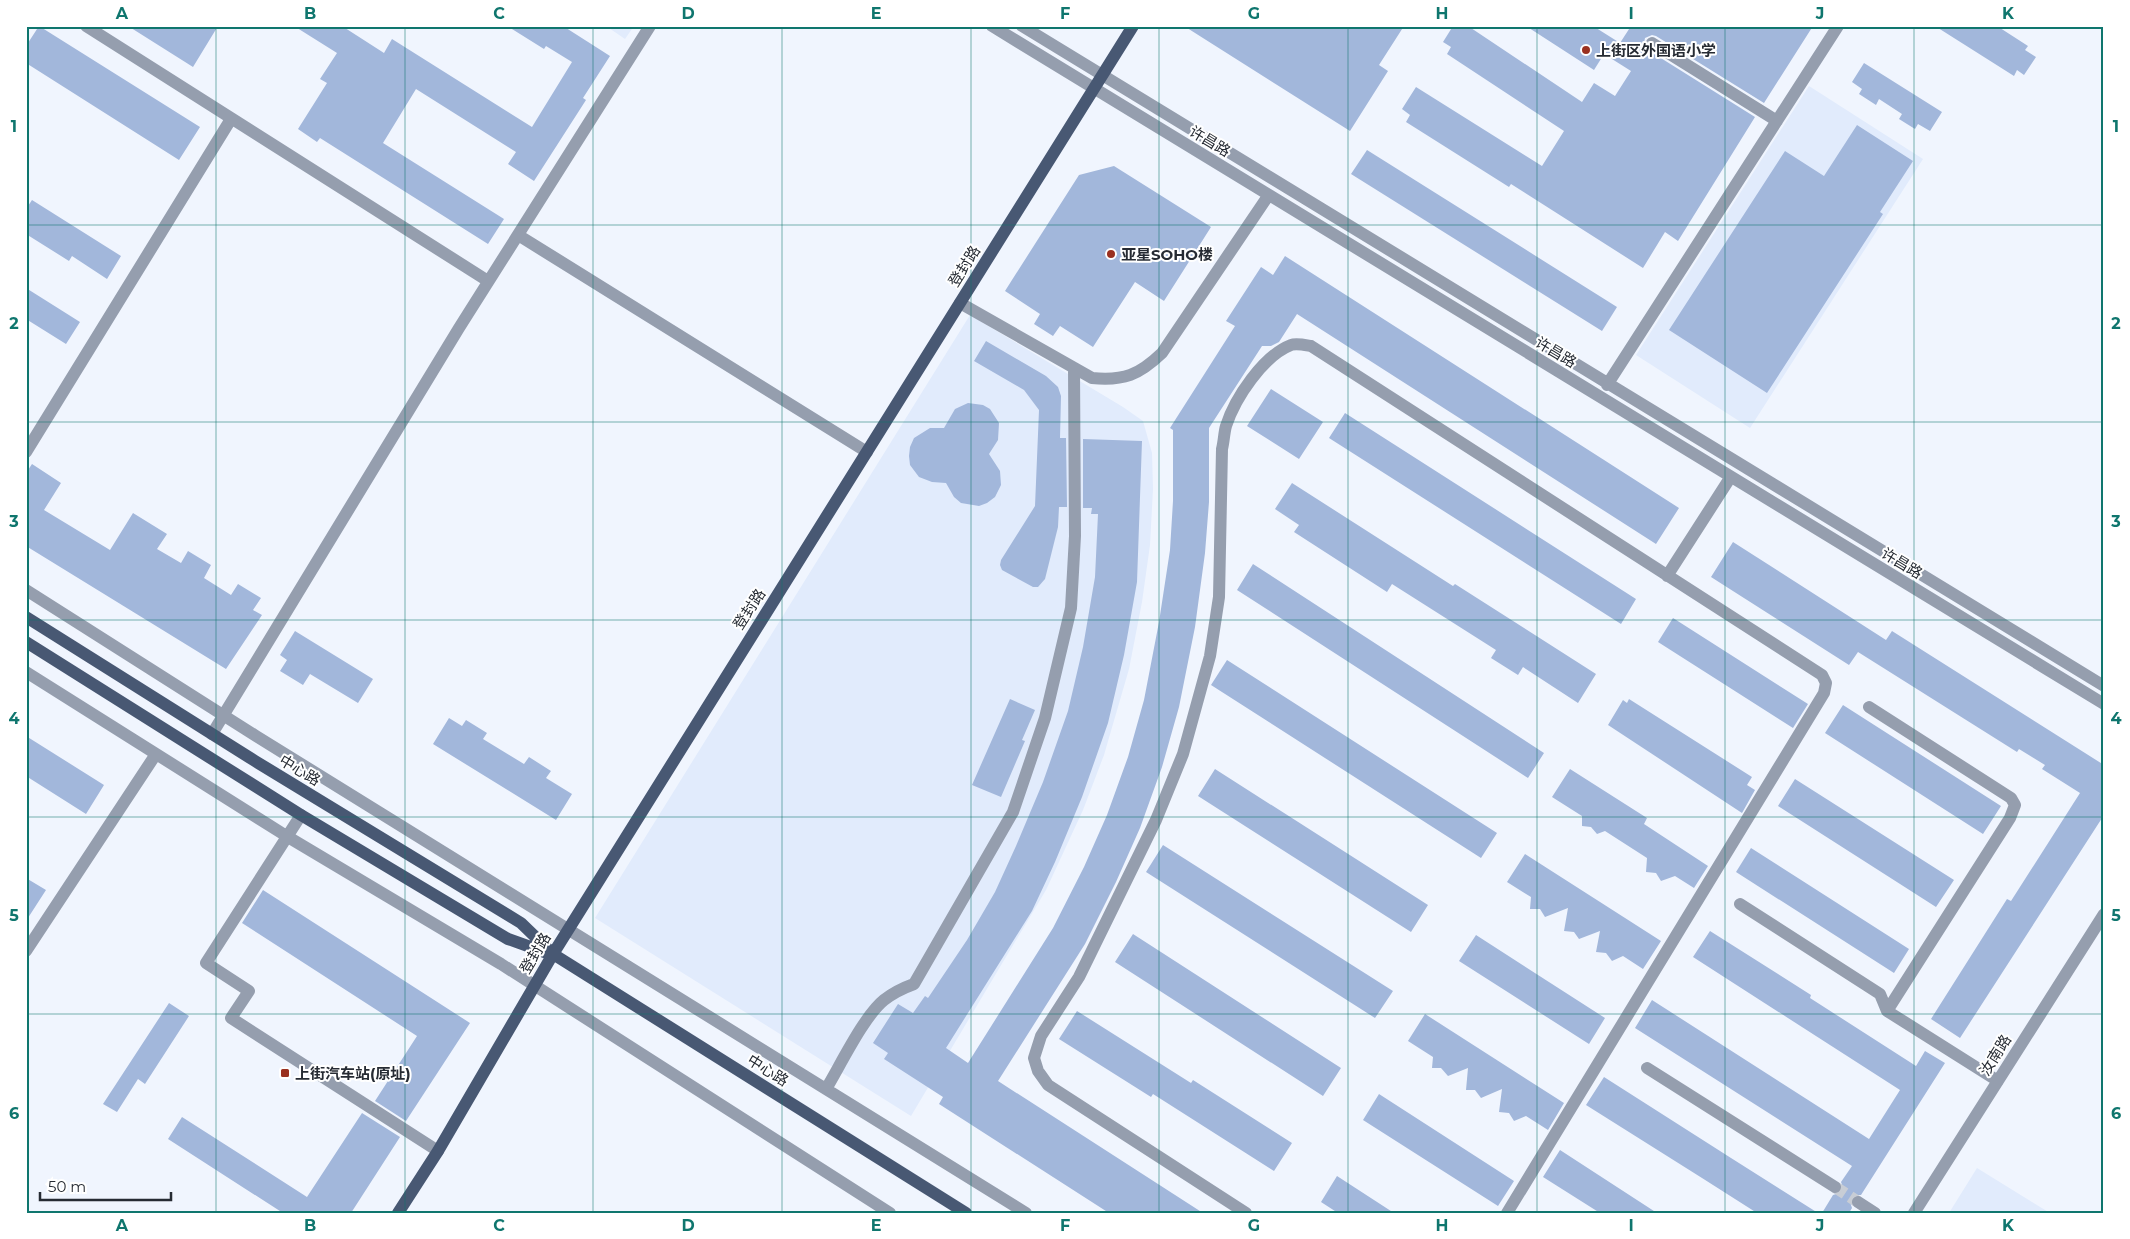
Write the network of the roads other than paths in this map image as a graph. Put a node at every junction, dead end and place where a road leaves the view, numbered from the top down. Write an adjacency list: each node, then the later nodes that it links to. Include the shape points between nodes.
1 (86, 26): 10 (street)
2 (650, 26): 13 (street)
3 (992, 26): 9 (street, 许昌路)
4 (1022, 26): 8 (street, 许昌路)
5 (1133, 26): 8 (main road, 登封路)
6 (1838, 26): 11 (street)
7 (1652, 43): 11 (street)
8 (1101, 76): 9 (main road, 登封路); 17 (street, 许昌路)
9 (1093, 89): 12 (street, 许昌路); 15 (main road, 登封路)
10 (231, 118): 14 (street); 18 (street)
11 (1777, 122): 17 (street)
12 (1268, 196): 16 (street, via 1162,353 1146,368 1114,380 1092,378); 20 (street, 许昌路)
13 (518, 235): 14 (street); 19 (street)
14 (488, 281): 29 (street)
15 (960, 302): 16 (street); 19 (main road, 登封路)
16 (1074, 368): 43 (street, via 1075,536 1071,608 1029,771 1013,812 914,984 894,992 871,1015)
17 (1607, 385): 26 (street, 许昌路)
18 (26, 452)
19 (867, 452): 36 (main road, 登封路)
20 (1730, 478): 21 (street); 27 (street, 许昌路)
21 (1667, 576): 51 (street, via 1310,346 1293,344 1277,354 1260,368 1244,389 1226,426 1222,449 1219,598 1210,656 1183,754 1156,820 1079,976 1045,1029 1034,1058 1048,1085); 52 (street, via 1822,675 1826,683 1824,694)
22 (26, 590): 29 (street)
23 (26, 617): 30 (main road, 中心路)
24 (26, 642): 32 (main road, 中心路)
25 (26, 672): 31 (street)
26 (2104, 686)
27 (2104, 704)
28 (1869, 707): 40 (street, via 2011,798 2014,805 2010,818)
29 (224, 715): 30 (street); 36 (street)
30 (212, 734): 38 (main road, 中心路, via 521,923)
31 (156, 754): 33 (street); 37 (street)
32 (301, 815): 33 (street); 38 (main road, 中心路, via 508,939)
33 (288, 836): 39 (street); 44 (street, via 206,963 249,991 231,1018)
34 (1740, 904): 40 (street, via 1880,994)
35 (2104, 914): 42 (street, 汝南路)
36 (568, 929): 38 (main road, 登封路); 43 (street)
37 (26, 951)
38 (552, 954): 39 (main road, 登封路); 49 (main road, 中心路)
39 (534, 985): 44 (main road, 登封路); 48 (street)
40 (1887, 1010): 42 (street)
41 (1647, 1068): 45 (street)
42 (1998, 1081): 54 (street, 汝南路)
43 (826, 1089): 50 (street)
44 (438, 1150): 47 (main road, 登封路)
45 (1835, 1188)
46 (1858, 1202): 53 (street)
47 (398, 1213)
48 (890, 1213)
49 (966, 1213)
50 (1026, 1213)
51 (1246, 1213)
52 (1507, 1213)
53 (1875, 1213)
54 (1914, 1213)

